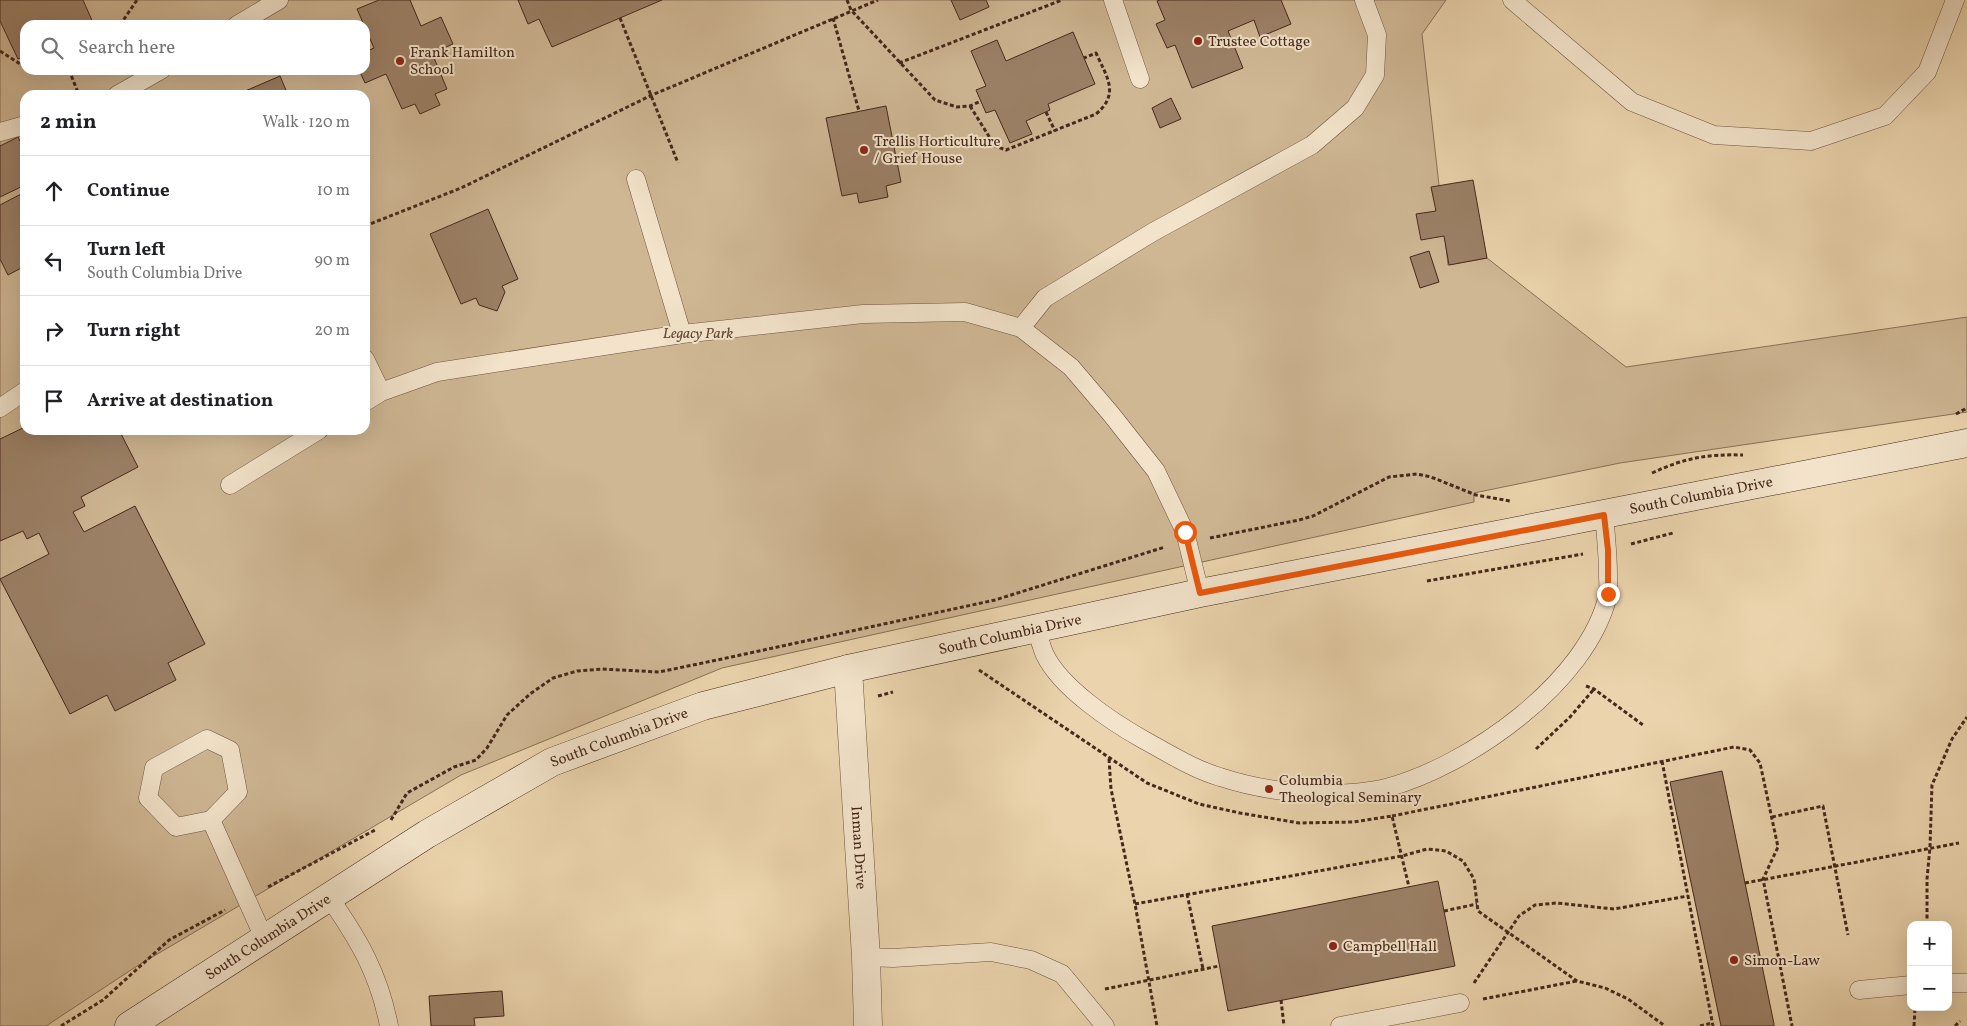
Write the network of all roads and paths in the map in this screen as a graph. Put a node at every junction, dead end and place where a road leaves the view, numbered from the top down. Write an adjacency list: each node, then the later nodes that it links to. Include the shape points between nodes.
1 (137, 0): 13 (path)
2 (278, 0): 14 (lane)
3 (846, 0): 10 (path)
4 (876, 0): 10 (path)
5 (1062, 0): 17 (path)
6 (1113, 0): 21 (lane)
7 (1364, 0): 35 (lane, via 1377,36 1375,75 1355,108 1312,145 1154,232 1045,298)
8 (1512, 0): 9 (lane, via 1632,102 1714,135 1811,141 1885,116 1927,72)
9 (1955, 0)
10 (851, 10): 12 (path); 17 (path)
11 (620, 18): 24 (path)
12 (833, 18): 24 (path); 27 (path)
13 (123, 20)
14 (245, 20)
15 (0, 51): 18 (path)
16 (1084, 58): 30 (path, via 1096,53 1109,81 1110,94 1105,107)
17 (899, 63): 26 (path, via 935,100 956,108)
18 (20, 64)
19 (71, 75): 22 (path)
20 (152, 75): 23 (lane)
21 (1140, 79)
22 (78, 90)
23 (126, 90)
24 (652, 95): 32 (path); 34 (path, via 461,188)
25 (981, 101): 26 (path)
26 (970, 106): 30 (path, via 995,146 1006,150)
27 (859, 111)
28 (1046, 112): 30 (path)
29 (20, 126): 31 (lane)
30 (1055, 131)
31 (0, 132)
32 (678, 163)
33 (636, 179): 36 (lane)
34 (370, 224)
35 (1021, 328): 36 (lane, via 964,312 872,314); 46 (lane, via 1071,367 1156,471 1185,532)
36 (682, 334): 38 (lane, via 437,372)
37 (370, 369): 38 (lane)
38 (381, 392): 40 (lane)
39 (20, 394): 41 (lane)
40 (370, 399)
41 (0, 408)
42 (311, 435): 44 (lane)
43 (1967, 443): 45 (main road, South Columbia Drive)
44 (230, 485)
45 (1604, 515): 46 (main road, South Columbia Drive); 49 (lane, via 1608,594 1590,640)
46 (1200, 593): 47 (main road, South Columbia Drive)
47 (1036, 628): 48 (main road, South Columbia Drive); 49 (lane, via 1045,656 1068,686 1123,728 1178,759 1219,777 1271,789 1331,794 1385,788 1433,771 1479,747 1531,707)
48 (848, 669): 66 (main road, South Columbia Drive, via 703,706 552,762 427,834); 74 (main road, Inman Drive)
49 (1564, 676): 50 (path)
50 (1594, 689): 52 (path); 53 (path)
51 (1967, 717): 60 (path, via 1952,739 1932,785)
52 (1643, 725)
53 (1536, 749)
54 (1109, 759): 67 (path, via 1111,789)
55 (1662, 761): 56 (path); 57 (path, via 1734,747 1750,750 1760,763); 65 (path)
56 (1392, 816)
57 (1772, 817): 61 (path, via 1823,806); 62 (path, via 1778,847)
58 (211, 820): 58 (lane, via 238,792 230,750 207,739 154,768 148,798 176,827); 73 (lane)
59 (1959, 843): 60 (path)
60 (1930, 848): 61 (path); 70 (path)
61 (1834, 866): 62 (path); 72 (path)
62 (1762, 879): 63 (path); 98 (path)
63 (1745, 883)
64 (1187, 894): 67 (path); 68 (path, via 1427,848 1446,851 1463,861 1474,879); 76 (path)
65 (1688, 896): 71 (path, via 1614,909 1557,903 1535,906 1518,916); 88 (path)
66 (329, 897): 73 (main road, South Columbia Drive); 90 (lane, via 368,956 380,987)
67 (1135, 904): 77 (path)
68 (1477, 904): 69 (path); 71 (path, via 1478,911)
69 (1444, 912)
70 (1926, 921)
71 (1509, 933): 78 (path); 85 (path)
72 (1848, 935)
73 (264, 938): 89 (main road, South Columbia Drive)
74 (866, 958): 83 (lane, via 991,952 1031,960 1062,974); 91 (main road, Inman Drive)
75 (1219, 966): 76 (path)
76 (1203, 969): 77 (path)
77 (1148, 980): 83 (path); 93 (path)
78 (1577, 981): 85 (path); 96 (path, via 1605,988 1628,999)
79 (1952, 983): 80 (lane)
80 (1967, 983)
81 (1907, 985): 82 (lane)
82 (1859, 990)
83 (1079, 994): 92 (lane)
84 (1281, 1000): 94 (path)
85 (1460, 1003): 95 (lane)
86 (1914, 1011): 99 (path)
87 (1960, 1021): 100 (path)
88 (1712, 1024): 97 (path)
89 (129, 1026)
90 (389, 1026)
91 (868, 1026)
92 (1105, 1026)
93 (1156, 1026)
94 (1284, 1026)
95 (1340, 1026)
96 (1665, 1026)
97 (1700, 1026)
98 (1792, 1026)
99 (1914, 1026)
100 (1955, 1026)

